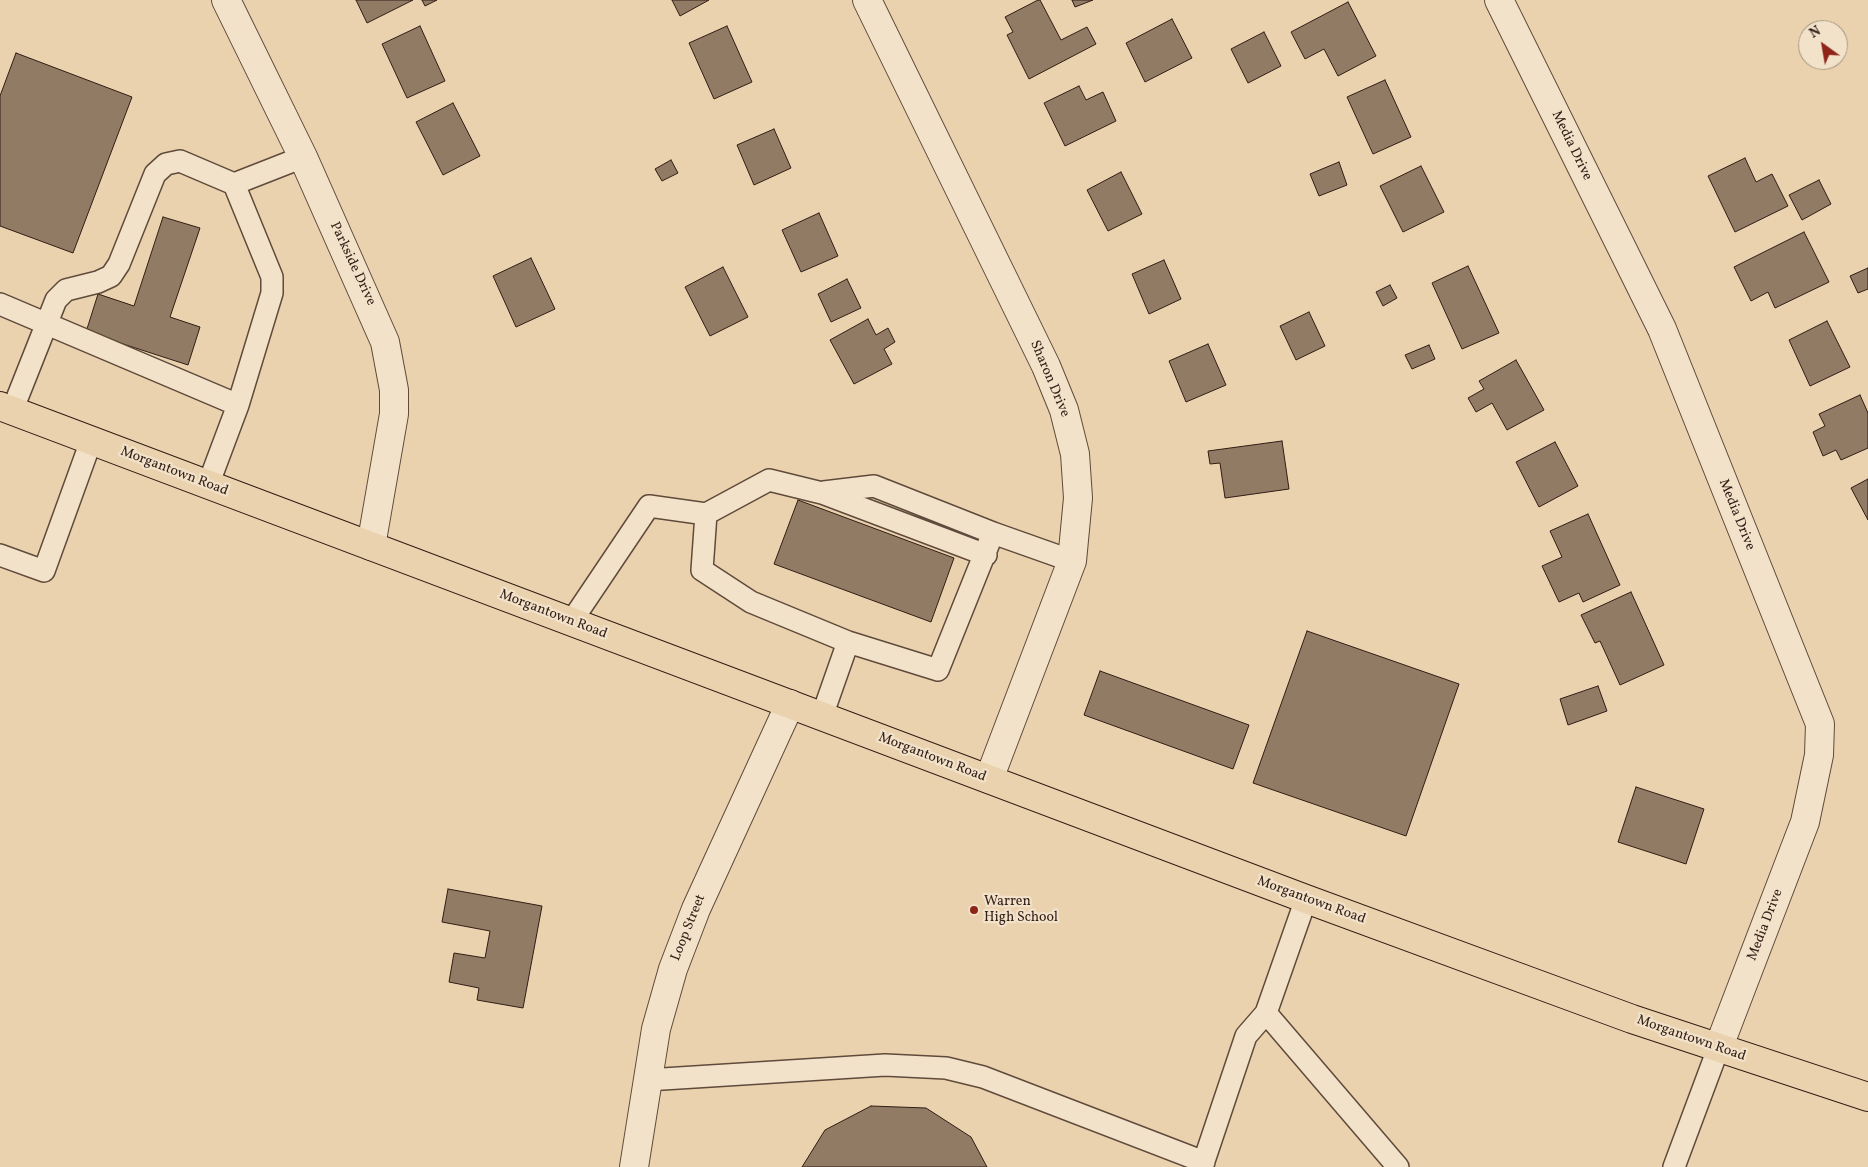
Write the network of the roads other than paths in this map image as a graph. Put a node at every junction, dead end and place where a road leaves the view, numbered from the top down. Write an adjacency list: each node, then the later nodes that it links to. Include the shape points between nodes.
1 (226, 0): 4 (street, Parkside Drive)
2 (867, 0): 18 (street, Sharon Drive, via 1046,366 1064,410 1078,476)
3 (1499, 0): 26 (street, Media Drive, via 1662,330 1820,724 1818,765 1805,822)
4 (303, 157): 5 (lane); 15 (street, Parkside Drive, via 377,319 392,367 394,414)
5 (234, 184): 7 (lane, via 180,162 166,164 156,174 111,276 66,290 56,300); 8 (lane, via 272,277 272,293)
6 (0, 304): 7 (lane)
7 (47, 324): 8 (lane); 9 (lane)
8 (238, 405): 11 (lane)
9 (6, 408): 10 (main road, Morgantown Road)
10 (91, 441): 11 (main road, Morgantown Road); 16 (lane, via 44,571)
11 (208, 485): 15 (main road, Morgantown Road)
12 (822, 493): 13 (lane, via 769,480); 14 (lane, via 874,486); 17 (lane)
13 (706, 514): 19 (lane, via 649,506); 20 (lane, via 702,570 752,602)
14 (993, 533): 17 (lane); 18 (lane)
15 (371, 546): 19 (main road, Morgantown Road)
16 (0, 555)
17 (986, 556): 20 (lane, via 938,670)
18 (1072, 561): 23 (street, Sharon Drive)
19 (572, 622): 21 (main road, Morgantown Road)
20 (848, 642): 22 (lane)
21 (790, 704): 22 (main road, Morgantown Road); 27 (street, Loop Street, via 673,968 656,1029)
22 (822, 716): 23 (main road, Morgantown Road)
23 (989, 779): 24 (main road, Morgantown Road)
24 (1306, 899): 25 (lane); 26 (main road, Morgantown Road)
25 (1266, 1013): 29 (lane, via 1246,1036); 31 (lane)
26 (1718, 1049): 28 (main road, Morgantown Road); 32 (lane)
27 (647, 1080): 29 (lane, via 885,1065 946,1068 983,1077); 30 (street, Loop Street)
28 (1868, 1097)
29 (1203, 1164)
30 (634, 1167)
31 (1398, 1167)
32 (1674, 1167)

